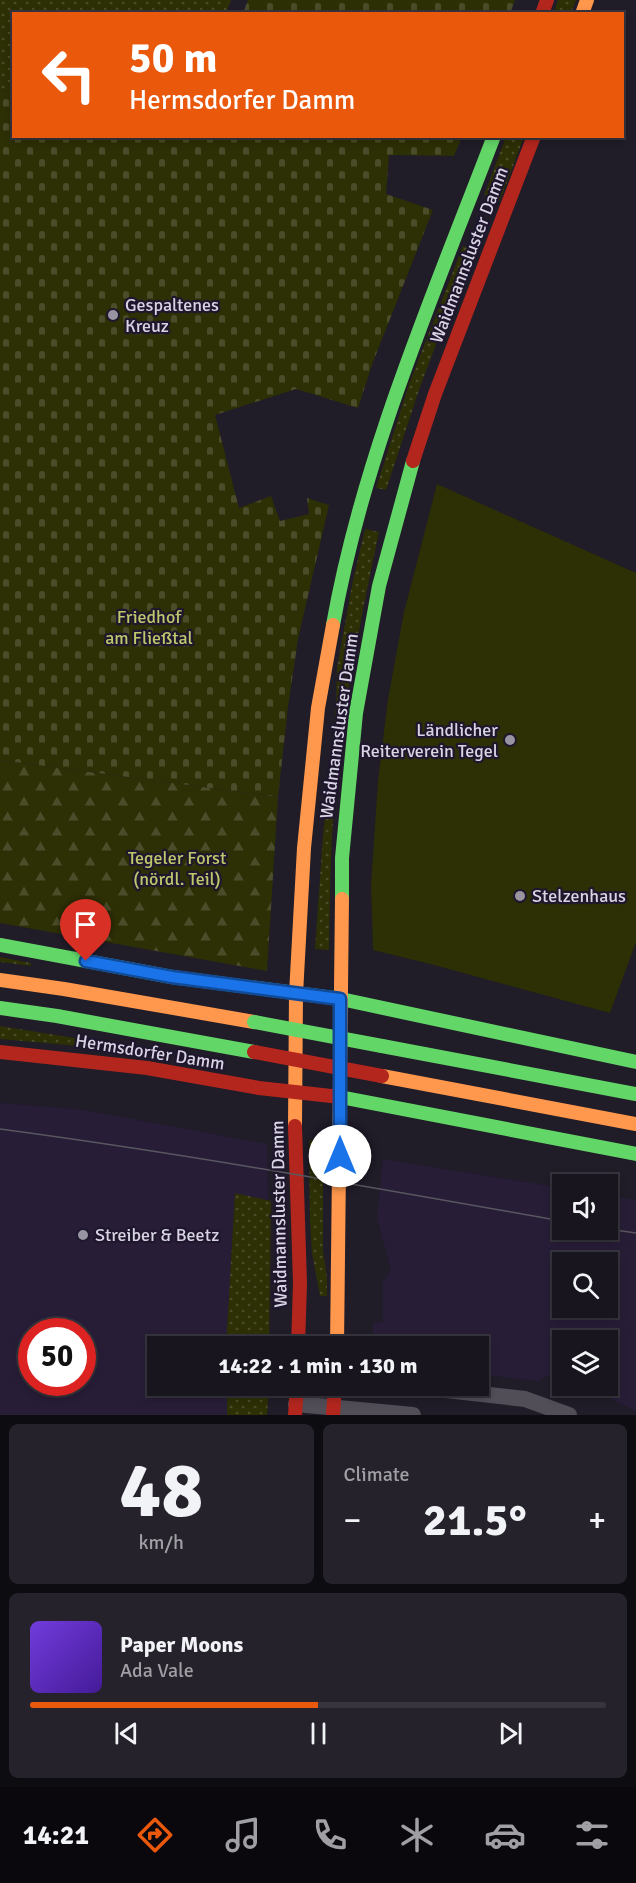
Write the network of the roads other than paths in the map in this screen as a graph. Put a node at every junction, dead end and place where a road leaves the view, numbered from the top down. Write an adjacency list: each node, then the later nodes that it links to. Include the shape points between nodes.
1 (493, 138): 5 (main road, Waidmannsluster Damm, via 403,373 351,540 318,708 304,848)
2 (533, 138): 6 (main road, Waidmannsluster Damm, via 435,394 379,586 348,778 342,858)
3 (0, 945): 5 (main road, via 172,977)
4 (0, 980): 11 (main road, bridge, via 254,1022)
5 (296, 994): 6 (main road); 10 (main road, Waidmannsluster Damm)
6 (340, 999): 9 (main road); 12 (main road, Waidmannsluster Damm)
7 (0, 1008): 13 (main road, bridge)
8 (0, 1052): 10 (main road, Hermsdorfer Damm)
9 (636, 1062)
10 (294, 1090): 12 (main road, Hermsdorfer Damm); 15 (main road, Waidmannsluster Damm)
11 (636, 1094)
12 (340, 1097): 14 (main road, Hermsdorfer Damm); 16 (main road, Waidmannsluster Damm)
13 (636, 1124)
14 (636, 1154)
15 (298, 1336)
16 (337, 1336)
17 (489, 1395): 22 (street, via 525,1399)
18 (335, 1396): 20 (main road)
19 (296, 1410): 20 (street)
20 (334, 1411): 21 (street)
21 (413, 1415)
22 (569, 1415)

